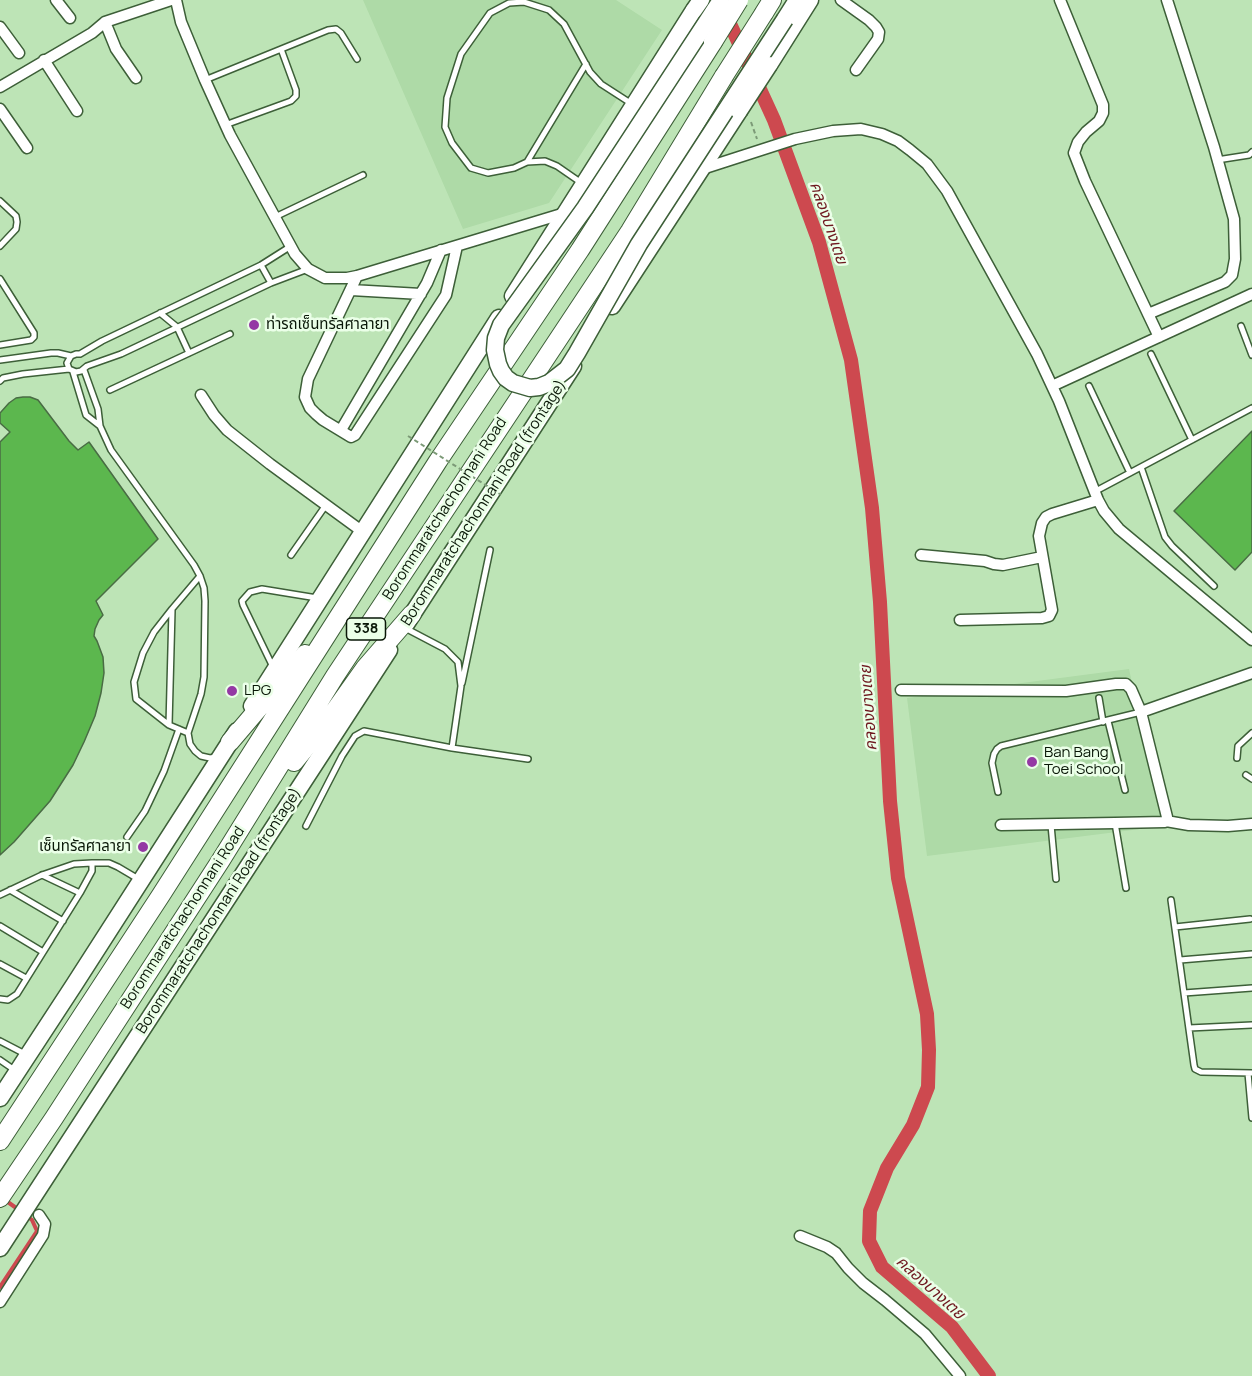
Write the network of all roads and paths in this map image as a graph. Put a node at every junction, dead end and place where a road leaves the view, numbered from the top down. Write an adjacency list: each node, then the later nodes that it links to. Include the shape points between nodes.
1 (56, 0): 13 (street)
2 (171, 0): 14 (street)
3 (177, 0): 23 (street, via 181,22)
4 (721, 0): 6 (main road, bridge, via 585,208 501,325 495,350 506,378 513,383 539,387 567,369 639,244)
5 (739, 0): 90 (highway, Borommaratchachonnani Road / 338, bridge)
6 (797, 0)
7 (810, 0): 33 (main road, Borommaratchachonnani Road (frontage) / 338, bridge)
8 (841, 0): 21 (street, via 879,32)
9 (1060, 0): 52 (street, via 1103,105 1099,121 1078,142 1074,153)
10 (1167, 0): 31 (street)
11 (697, 5): 25 (main road)
12 (768, 6): 114 (highway, Borommaratchachonnani Road / 338, bridge, via 630,231 335,676)
13 (70, 18)
14 (105, 22): 19 (street); 22 (street, via 116,49)
15 (0, 27): 17 (street)
16 (281, 49): 18 (lane, via 336,29); 23 (lane); 28 (lane, via 296,96)
17 (19, 53)
18 (357, 59)
19 (44, 60): 24 (street); 27 (street)
20 (586, 64): 25 (lane, via 601,84); 32 (lane); 32 (lane, via 564,24 549,10 524,2 509,3 490,13 461,54 447,98 445,127 452,143 471,168 488,174)
21 (856, 70)
22 (136, 78)
23 (205, 80): 28 (street)
24 (0, 87)
25 (634, 106): 35 (main road)
26 (0, 109): 29 (street)
27 (77, 111)
28 (225, 125): 38 (street)
29 (27, 147)
30 (1252, 152): 31 (lane)
31 (1217, 160): 52 (street, via 1234,219 1232,275 1226,282)
32 (527, 162): 35 (lane, via 545,161)
33 (701, 169): 68 (street, via 833,131 861,129 898,141 927,164 947,191); 92 (main road, Borommaratchachonnani Road (frontage) / 338)
34 (363, 175): 38 (lane)
35 (584, 185): 37 (main road)
36 (0, 201): 39 (lane, via 17,222 16,229)
37 (566, 213): 41 (street); 82 (main road)
38 (275, 217): 40 (street)
39 (0, 246)
40 (291, 246): 43 (lane); 44 (street)
41 (457, 246): 42 (street); 65 (street, via 446,295)
42 (441, 250): 45 (street); 49 (street)
43 (261, 265): 47 (lane); 51 (lane)
44 (308, 269): 45 (street, via 325,278); 47 (lane)
45 (357, 276): 48 (street)
46 (0, 279): 57 (lane, via 34,337)
47 (272, 283): 54 (lane)
48 (351, 290): 49 (street); 74 (street, via 308,379 305,397 316,414)
49 (421, 294): 61 (street)
50 (1252, 294): 56 (street)
51 (160, 313): 54 (lane); 64 (lane, via 102,341)
52 (1148, 314): 56 (street)
53 (1241, 326): 62 (lane)
54 (177, 327): 58 (lane); 64 (lane, via 111,358)
55 (230, 334): 58 (lane)
56 (1159, 337): 68 (street)
57 (0, 345)
58 (189, 353): 70 (lane)
59 (1151, 354): 76 (lane)
60 (71, 356): 63 (lane, via 58,353); 64 (lane, via 76,354); 66 (lane)
61 (385, 356): 65 (street); 74 (street)
62 (1252, 356)
63 (0, 360)
64 (84, 362): 66 (lane, via 79,372); 73 (lane)
65 (400, 366): 74 (street, via 355,435 351,437)
66 (71, 370): 67 (lane, via 23,374); 73 (lane, via 86,415)
67 (0, 381)
68 (1052, 386): 80 (street)
69 (1089, 386): 78 (lane)
70 (110, 390)
71 (201, 395): 81 (street, via 227,430)
72 (1252, 408): 76 (lane)
73 (100, 426): 87 (lane, via 117,459)
74 (341, 430)
75 (408, 436): 79 (path, bridge)
76 (1192, 440): 77 (lane)
77 (1141, 467): 78 (lane); 88 (lane, via 1166,537)
78 (1130, 473): 80 (lane)
79 (503, 496)
80 (1096, 496): 86 (street, via 1046,517 1039,536); 94 (street, via 1119,529)
81 (326, 505): 82 (street); 84 (lane)
82 (363, 532): 89 (main road)
83 (490, 550): 97 (lane)
84 (291, 555)
85 (921, 555): 86 (street, via 994,564)
86 (1042, 557): 93 (street, via 1052,610 1049,616)
87 (200, 576): 91 (lane); 104 (lane, via 205,601 204,677)
88 (1214, 585)
89 (321, 599): 95 (main road); 95 (lane, via 262,589 250,592 242,601)
90 (347, 604): 107 (highway); 152 (highway, Borommaratchachonnani Road / 338)
91 (172, 609): 102 (lane); 102 (lane, via 143,653 134,682 136,699)
92 (408, 620): 97 (lane, via 458,662); 114 (highway, via 365,668); 154 (main road, Borommaratchachonnani Road (frontage) / 338)
93 (960, 620)
94 (1252, 640)
95 (275, 671): 107 (main road)
96 (1252, 673): 100 (street)
97 (461, 690): 106 (lane)
98 (901, 690): 100 (street, via 1066,691 1126,684)
99 (1099, 698): 101 (lane)
100 (1141, 712): 101 (lane); 115 (street)
101 (1106, 722): 112 (lane); 113 (lane, via 997,749 992,763)
102 (169, 725): 103 (lane)
103 (179, 729): 104 (lane); 121 (lane, via 145,811)
104 (188, 733): 107 (lane, via 190,744 201,756 210,758)
105 (1252, 733): 108 (lane, via 1238,746)
106 (452, 748): 109 (lane); 120 (lane, via 364,731 355,736 342,756)
107 (225, 749): 125 (main road)
108 (1237, 758)
109 (528, 759)
110 (1246, 775): 111 (lane)
111 (1252, 779)
112 (1125, 789)
113 (998, 792)
114 (246, 821): 153 (highway, Borommaratchachonnani Road / 338)
115 (1166, 821): 116 (street); 119 (street)
116 (1115, 824): 118 (street); 126 (lane)
117 (1001, 825): 118 (street)
118 (1051, 825): 124 (lane)
119 (1252, 825)
120 (306, 826)
121 (127, 837)
122 (92, 863): 123 (lane, via 74,864); 125 (lane, via 109,863); 128 (lane)
123 (42, 875): 127 (lane); 128 (lane)
124 (1056, 879)
125 (141, 881): 146 (main road)
126 (1126, 888)
127 (10, 890): 129 (lane); 132 (lane)
128 (80, 893): 132 (lane)
129 (0, 895)
130 (1172, 900): 134 (lane)
131 (1250, 919): 134 (lane)
132 (63, 921): 135 (lane)
133 (0, 926): 135 (lane)
134 (1175, 927): 137 (lane)
135 (43, 952): 139 (lane)
136 (1252, 954): 137 (lane)
137 (1180, 960): 141 (lane)
138 (0, 964): 139 (lane)
139 (26, 978): 142 (lane, via 17,994 8,1000)
140 (1252, 988): 141 (lane)
141 (1184, 993): 144 (lane)
142 (0, 999)
143 (1252, 1025): 144 (lane)
144 (1189, 1028): 149 (lane, via 1198,1071)
145 (0, 1041): 146 (lane)
146 (28, 1056): 148 (main road)
147 (0, 1060): 148 (lane)
148 (17, 1072): 150 (main road)
149 (1250, 1073): 151 (lane)
150 (0, 1098)
151 (1252, 1118)
152 (3, 1137)
153 (5, 1191)
154 (35, 1208): 156 (main road, Borommaratchachonnani Road (frontage) / 338, via 14,1227); 157 (street, via 45,1224 43,1235)
155 (800, 1236): 158 (street, via 836,1253 863,1283 925,1335)
156 (0, 1248)
157 (0, 1302)
158 (960, 1376)

